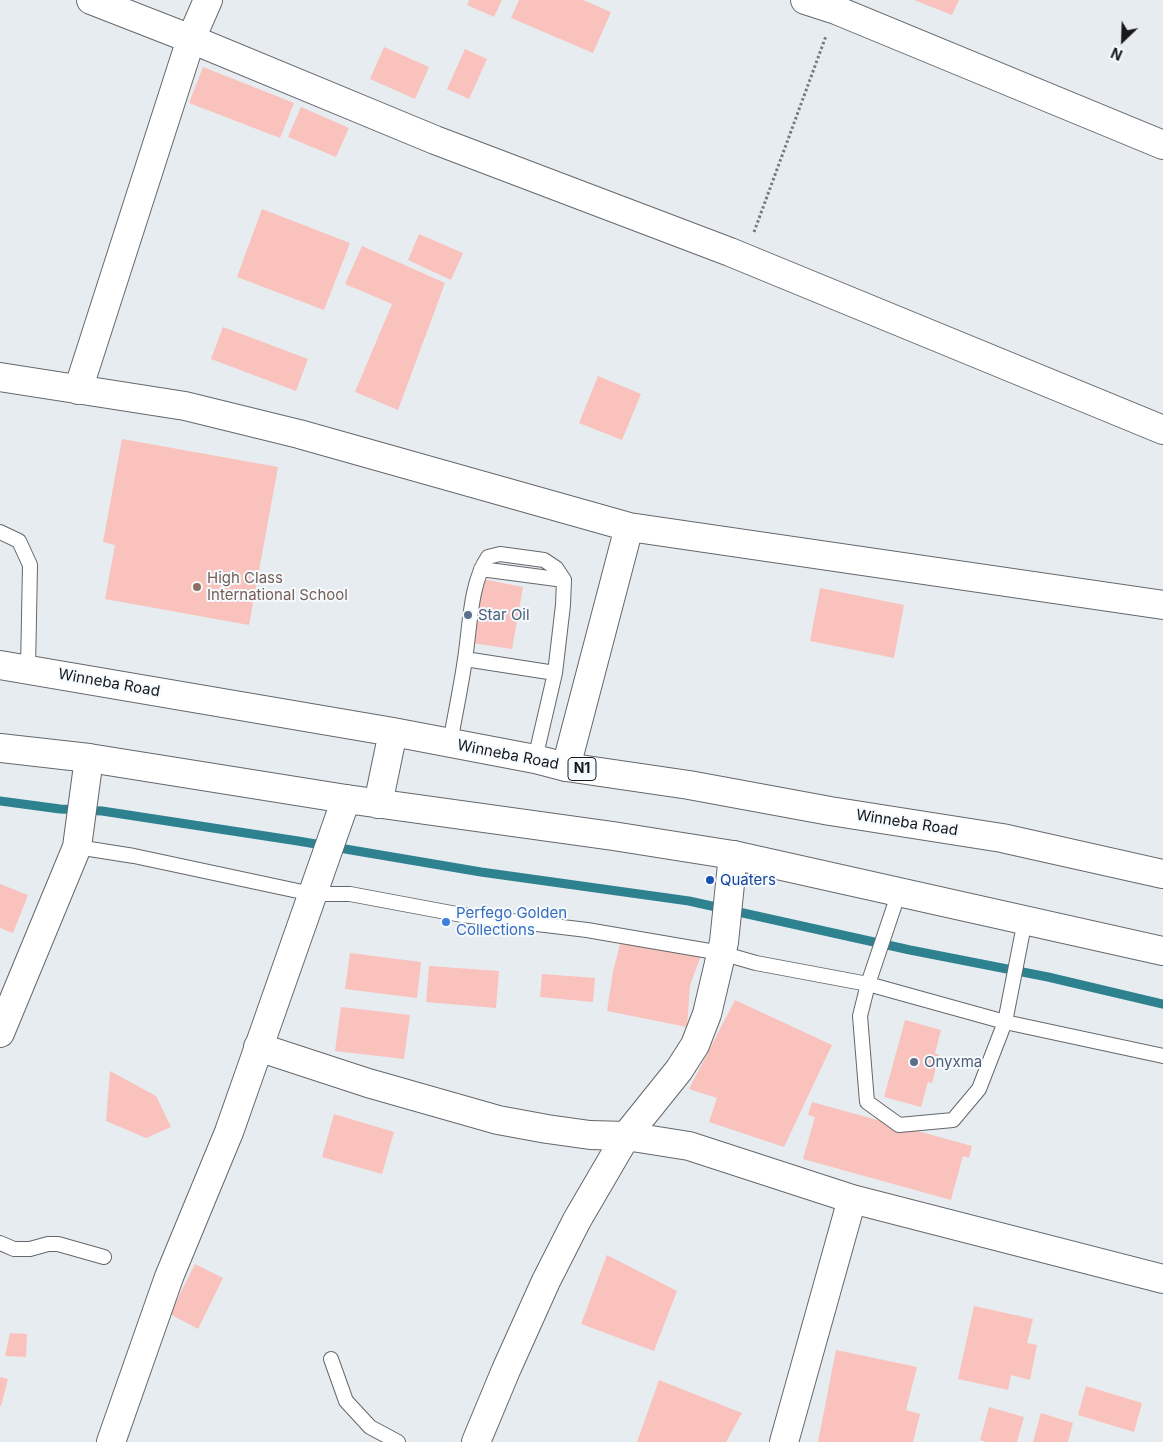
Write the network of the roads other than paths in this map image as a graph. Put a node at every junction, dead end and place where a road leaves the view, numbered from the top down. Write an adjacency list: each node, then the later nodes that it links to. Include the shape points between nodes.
1 (91, 0): 4 (main road)
2 (208, 0): 4 (main road)
3 (805, 0): 5 (main road)
4 (191, 39): 7 (main road); 8 (main road, via 434,140 744,258)
5 (1163, 145)
6 (0, 378): 7 (main road)
7 (78, 390): 9 (main road, via 185,406 299,434)
8 (1163, 430)
9 (629, 527): 11 (main road); 21 (main road)
10 (0, 532): 14 (lane, via 19,541 30,565)
11 (1163, 605)
12 (465, 659): 15 (lane); 15 (lane, via 481,569 564,580); 17 (lane)
13 (0, 665): 14 (main road, Winneba Road / N1)
14 (28, 669): 16 (main road, Winneba Road / N1)
15 (555, 674): 20 (lane)
16 (393, 732): 17 (main road, Winneba Road / N1); 23 (main road)
17 (450, 743): 20 (main road, Winneba Road / N1)
18 (0, 748): 19 (main road)
19 (89, 758): 22 (main road); 24 (main road)
20 (535, 759): 21 (main road, Winneba Road / N1)
21 (566, 767): 26 (main road, Winneba Road / N1, via 1002,838)
22 (346, 799): 23 (main road); 28 (main road)
23 (378, 804): 25 (main road)
24 (77, 847): 28 (lane); 34 (main road)
25 (733, 855): 27 (main road); 31 (main road)
26 (1163, 874)
27 (899, 892): 29 (main road); 32 (lane)
28 (312, 894): 31 (lane, via 350,894 462,915 587,930); 35 (main road)
29 (1025, 920): 30 (main road); 33 (lane)
30 (1163, 951)
31 (721, 953): 32 (lane, via 756,963); 37 (main road, via 707,1014 695,1045)
32 (868, 984): 33 (lane); 33 (lane, via 860,1016 867,1102 899,1124 953,1120 979,1090)
33 (1005, 1022): 36 (lane)
34 (0, 1033)
35 (258, 1047): 37 (main road, via 498,1120 582,1134); 43 (main road, via 229,1132 169,1277)
36 (1163, 1056)
37 (626, 1136): 38 (main road, via 689,1146); 45 (main road, via 546,1281)
38 (852, 1199): 41 (main road); 46 (main road)
39 (0, 1243): 40 (lane, via 14,1249 58,1244)
40 (104, 1257)
41 (1163, 1278)
42 (331, 1359): 44 (lane, via 346,1401 370,1427)
43 (110, 1442)
44 (398, 1442)
45 (476, 1442)
46 (784, 1442)

